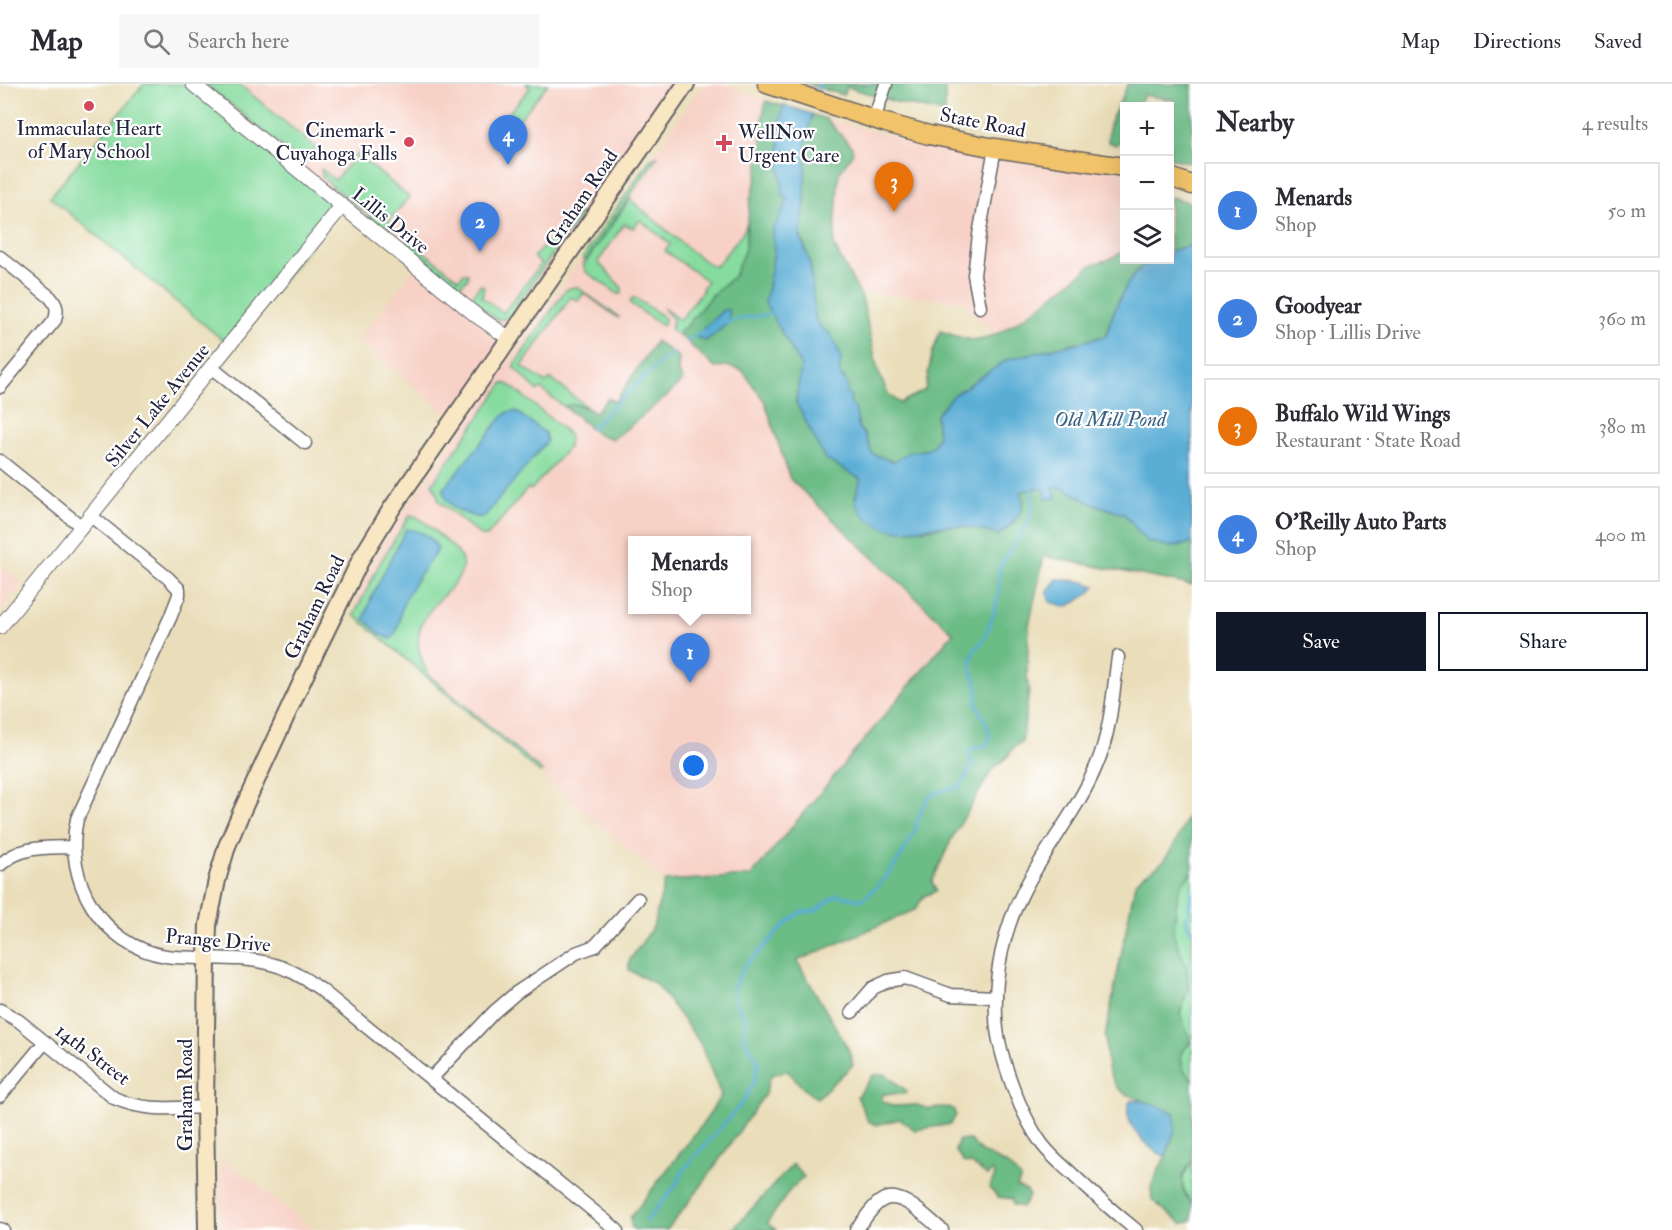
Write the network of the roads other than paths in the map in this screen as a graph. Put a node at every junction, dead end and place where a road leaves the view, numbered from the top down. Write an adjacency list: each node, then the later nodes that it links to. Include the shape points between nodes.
1 (193, 84): 10 (street, Lillis Drive)
2 (686, 84): 13 (main road, Graham Road)
3 (767, 84): 5 (main road, State Road)
4 (886, 84): 5 (street)
5 (874, 119): 6 (main road, State Road)
6 (995, 148): 7 (main road, State Road); 12 (street, via 974,275)
7 (1120, 166)
8 (1174, 178): 9 (main road)
9 (1192, 184)
10 (342, 206): 13 (street, Lillis Drive); 14 (street, Silver Lake Avenue)
11 (0, 257): 15 (street, via 50,297 57,310 55,320)
12 (980, 307)
13 (510, 339): 25 (main road, Graham Road, via 392,508 347,586 227,846 208,925)
14 (212, 368): 16 (street); 18 (street, Silver Lake Avenue)
15 (0, 387)
16 (305, 443)
17 (0, 461): 19 (street)
18 (91, 516): 19 (street, Silver Lake Avenue); 22 (street, Prange Drive, via 177,585 179,595 80,809)
19 (82, 527): 20 (street, Silver Lake Avenue)
20 (0, 627)
21 (1118, 657): 26 (street, via 1097,764 1024,888 1011,918)
22 (73, 847): 23 (street, via 27,849); 25 (street, Prange Drive, via 83,893 114,932 150,952 168,957)
23 (0, 865)
24 (638, 899): 30 (street, via 595,946 576,953 501,1006)
25 (207, 958): 30 (street, Prange Drive, via 269,962 300,975); 32 (main road, Graham Road)
26 (996, 997): 28 (street, via 951,995 905,978 873,988); 37 (street, via 995,1020 1005,1062 1020,1107 1042,1144)
27 (0, 1010): 29 (street, 14th Street)
28 (852, 1012)
29 (45, 1042): 31 (street); 32 (street, 14th Street, via 114,1098 130,1105)
30 (431, 1079): 34 (street, Prange Drive)
31 (0, 1096)
32 (205, 1107): 33 (main road, Graham Road)
33 (207, 1230)
34 (616, 1230)
35 (856, 1230): 36 (street, via 889,1197 908,1203)
36 (942, 1230)
37 (1136, 1230)

